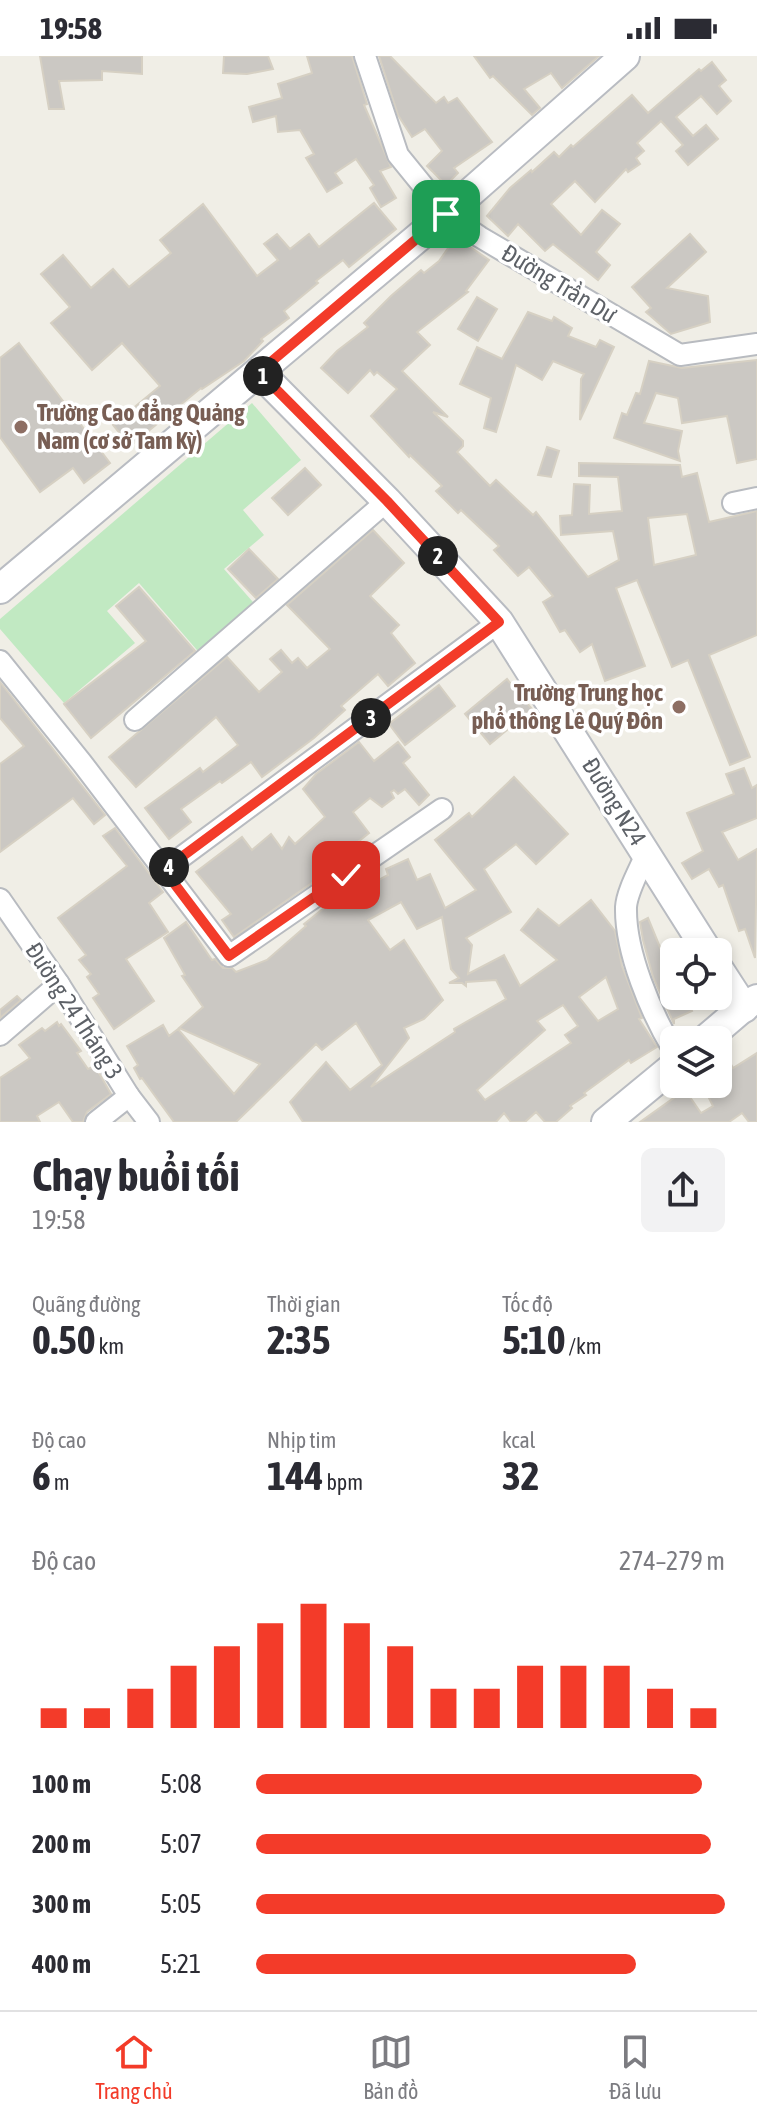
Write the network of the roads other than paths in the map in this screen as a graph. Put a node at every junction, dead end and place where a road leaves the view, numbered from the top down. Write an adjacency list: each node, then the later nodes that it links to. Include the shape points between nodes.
1 (365, 56): 3 (street, Đường Trần Dư, via 398,155)
2 (625, 56): 3 (street)
3 (446, 214): 4 (street, Đường Trần Dư, via 680,355); 5 (street)
4 (757, 344)
5 (259, 372): 7 (street, Đường N24); 9 (street)
6 (757, 498): 8 (street)
7 (387, 501): 10 (street, Đường N24); 12 (street)
8 (733, 503)
9 (0, 589)
10 (499, 622): 14 (street, Đường N24); 15 (street)
11 (0, 661): 15 (street)
12 (135, 720)
13 (442, 809): 15 (street, via 229,956)
14 (646, 854): 17 (street, Đường N24); 21 (street, via 626,904 630,941)
15 (164, 870)
16 (0, 899): 18 (street, Đường 24 Tháng 3)
17 (699, 938)
18 (59, 984): 23 (street); 25 (street, Đường 24 Tháng 3)
19 (732, 985): 20 (street)
20 (751, 1007): 22 (street)
21 (661, 1026)
22 (725, 1026)
23 (0, 1035)
24 (660, 1078): 28 (street)
25 (129, 1096): 26 (street); 27 (street, Đường 24 Tháng 3)
26 (96, 1122)
27 (149, 1122)
28 (606, 1122)

